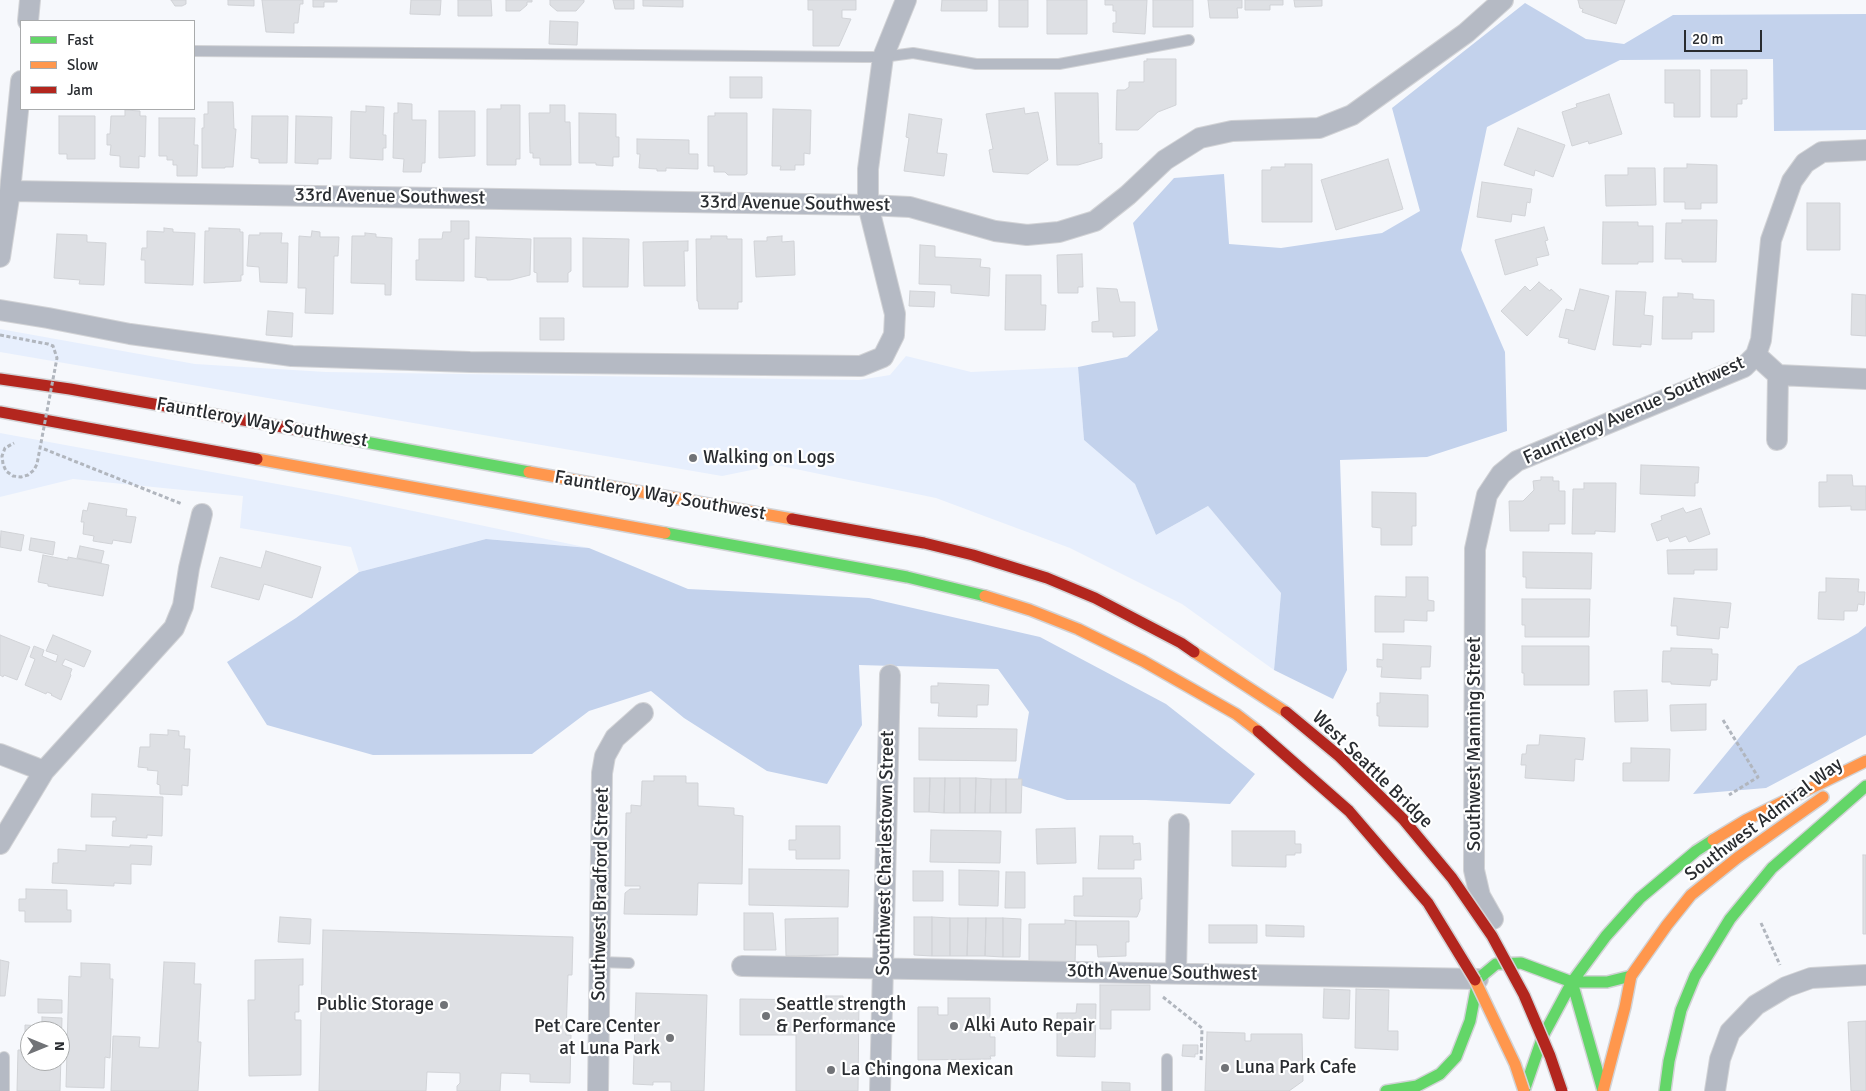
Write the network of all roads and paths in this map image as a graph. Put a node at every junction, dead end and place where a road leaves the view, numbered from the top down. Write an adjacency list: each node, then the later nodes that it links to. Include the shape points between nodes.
1 (30, 0): 4 (street)
2 (906, 0): 7 (street)
3 (1503, 0): 11 (street, 33rd Avenue Southwest, via 1466,33 1352,116 1319,128 1232,130 1200,138 1165,160 1096,221 1058,232 1027,235 995,231 910,207)
4 (28, 20)
5 (1189, 40): 7 (lane, via 1059,64 976,64 914,53)
6 (195, 51): 7 (lane)
7 (882, 57): 11 (street, via 868,169)
8 (20, 91): 10 (street)
9 (1866, 150): 15 (street, via 1822,152 1805,163 1792,181 1771,240 1761,340)
10 (10, 191): 11 (street, 33rd Avenue Southwest); 12 (street)
11 (868, 205): 13 (street, via 895,314 894,335 883,357 861,366 470,362 292,356 130,334)
12 (0, 257)
13 (0, 310)
14 (0, 335): 21 (path, bridge, via 53,346 57,358 38,464 28,475 21,477 6,471 2,456 5,448)
15 (1756, 355): 16 (street, Fauntleroy Avenue Southwest); 25 (street, Fauntleroy Avenue Southwest, via 1744,367 1517,461 1492,486)
16 (1778, 374): 18 (street); 20 (street)
17 (0, 379): 27 (main road, Fauntleroy Way Southwest, via 139,401 924,543 973,555 1047,578 1096,598 1181,643)
18 (1866, 379)
19 (0, 412): 59 (main road, Fauntleroy Way Southwest, bridge, via 898,575 974,593 1078,629 1143,661 1236,714 1349,810 1428,903 1475,979 1515,1064)
20 (1776, 440)
21 (17, 442)
22 (32, 444): 23 (path)
23 (176, 502)
24 (202, 514): 33 (street, via 182,606 174,628)
25 (1483, 514): 41 (street, Southwest Manning Street, via 1475,549 1474,870 1480,896)
26 (890, 675): 43 (street, Southwest Charlestown Street)
27 (1286, 712): 60 (main road, West Seattle Bridge, bridge, via 1339,756 1403,819 1452,878 1492,936 1524,995)
28 (643, 713): 39 (street, Southwest Bradford Street, via 615,738 605,756 602,773)
29 (1723, 720): 35 (path, via 1758,777)
30 (0, 754): 33 (street)
31 (1866, 761): 49 (main road, Southwest Admiral Way, via 1746,820 1696,851 1640,898 1606,936)
32 (1866, 766): 46 (main road, Southwest Admiral Way, via 1691,895)
33 (44, 771): 37 (street)
34 (1866, 786): 62 (main road, via 1772,868 1730,920 1696,976 1681,1010)
35 (1729, 795)
36 (1179, 824): 44 (street)
37 (0, 844)
38 (1759, 919): 48 (path)
39 (600, 962): 40 (lane); 55 (street, Southwest Bradford Street)
40 (629, 963)
41 (1521, 963): 47 (main road, via 1496,964); 49 (main road)
42 (742, 966): 43 (street, 30th Avenue Southwest)
43 (884, 968): 44 (street, 30th Avenue Southwest); 56 (street, Southwest Charlestown Street)
44 (1176, 974): 47 (street, 30th Avenue Southwest)
45 (1866, 975): 48 (street)
46 (1632, 976): 49 (main road, via 1607,982); 61 (main road, Southwest Admiral Way)
47 (1478, 979): 58 (main road, via 1470,1021 1456,1056 1440,1074 1417,1086)
48 (1784, 979): 63 (street, via 1730,1032 1720,1060)
49 (1572, 982): 59 (main road, Southwest Admiral Way, via 1543,1036); 61 (main road)
50 (1160, 994): 53 (path, via 1202,1028)
51 (4, 1057): 54 (lane)
52 (1167, 1059): 57 (lane)
53 (1201, 1061)
54 (4, 1091)
55 (598, 1091)
56 (880, 1091)
57 (1167, 1091)
58 (1386, 1091)
59 (1524, 1091)
60 (1562, 1091)
61 (1603, 1091)
62 (1665, 1091)
63 (1715, 1091)

